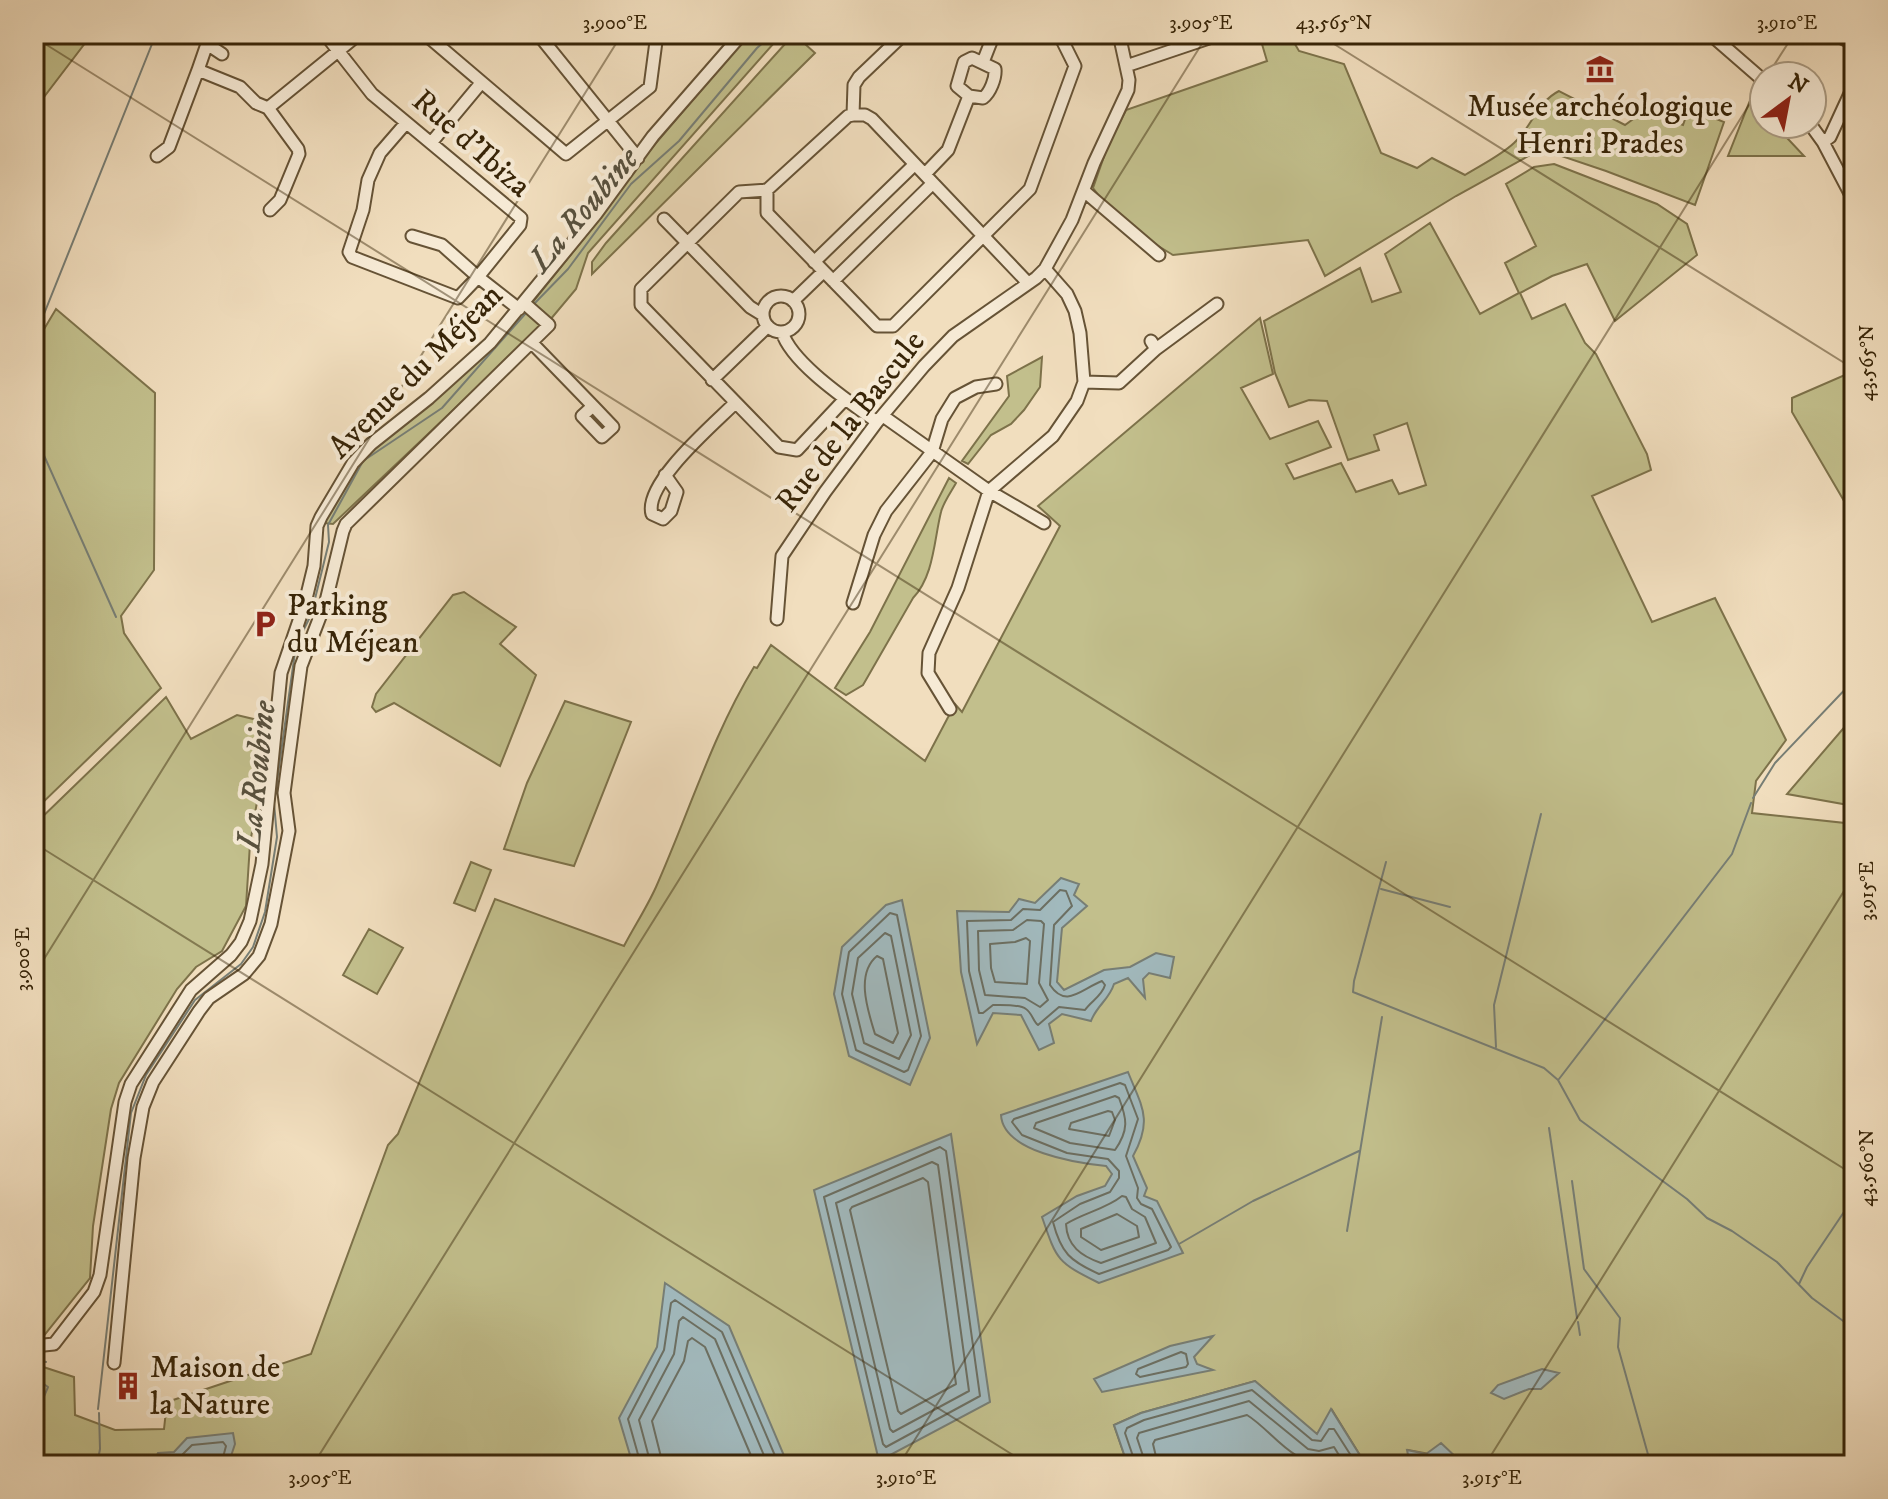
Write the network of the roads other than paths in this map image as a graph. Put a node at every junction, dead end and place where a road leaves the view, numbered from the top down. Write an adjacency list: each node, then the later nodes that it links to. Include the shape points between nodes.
1 (325, 34): 16 (street, Rue d'Ibiza)
2 (359, 34): 16 (street)
3 (425, 34): 22 (street)
4 (538, 34): 27 (street)
5 (657, 34): 27 (street, via 650,87)
6 (742, 34): 32 (street, Avenue du Méjean)
7 (904, 34): 26 (street, via 854,85)
8 (994, 34): 18 (street)
9 (1059, 34): 41 (street, via 1075,66 1030,189)
10 (1119, 34): 19 (street, Rue de la Bascule)
11 (1221, 34): 19 (street)
12 (1710, 34): 20 (street)
13 (1834, 34): 15 (street)
14 (209, 39): 17 (street); 21 (street)
15 (1854, 44)
16 (338, 51): 25 (street); 28 (street, Rue d'Ibiza, via 372,94)
17 (222, 54)
18 (983, 62): 24 (street, via 996,74 985,97); 24 (street, via 967,59 957,80)
19 (1126, 66): 36 (street, Rue de la Bascule, via 1128,90)
20 (1748, 67)
21 (198, 70): 25 (street, via 240,87); 31 (street, via 169,147)
22 (481, 83): 27 (street, via 566,154); 30 (street)
23 (1854, 85): 29 (street)
24 (969, 96): 34 (street, via 948,150)
25 (268, 108): 38 (street, via 299,154 280,200)
26 (853, 115): 33 (street, via 872,119); 35 (street)
27 (607, 121): 32 (street)
28 (406, 123): 30 (street, Rue d'Ibiza); 47 (street, via 380,153 368,180 349,252 458,298)
29 (1823, 142): 37 (street)
30 (431, 143): 47 (street, Rue d'Ibiza, via 521,218)
31 (157, 156)
32 (638, 158): 52 (street, Avenue du Méjean)
33 (914, 165): 34 (street); 44 (street)
34 (929, 178): 41 (street); 48 (street)
35 (767, 190): 42 (street, via 739,192); 44 (street, via 767,213)
36 (1084, 191): 43 (street); 45 (street, Rue de la Bascule)
37 (1854, 201)
38 (270, 210)
39 (664, 219): 42 (street)
40 (412, 236): 47 (street, via 442,245)
41 (985, 236): 48 (street, via 893,326 877,326); 49 (street)
42 (687, 243): 53 (street); 56 (street, via 641,289 641,305)
43 (1159, 255)
44 (814, 262): 46 (street)
45 (1045, 269): 49 (street, Rue de la Bascule); 57 (street, via 1075,311)
46 (823, 272): 48 (street); 50 (street)
47 (478, 277): 52 (street)
48 (833, 281)
49 (1028, 283): 62 (street, Rue de la Bascule, via 953,336)
50 (793, 301): 53 (street, via 776,297 767,304); 54 (street, via 799,317)
51 (1217, 304): 57 (street, via 1153,345 1119,383)
52 (522, 306): 55 (street, via 547,323); 70 (street, Avenue du Méjean, via 481,351 371,444 353,463 321,517 305,603 281,673 262,864 250,921 231,955 191,990 131,1084 94,1292 54,1344)
53 (766, 321): 54 (street); 56 (street)
54 (782, 332): 59 (street, via 786,343)
55 (532, 343): 61 (street); 71 (street, via 343,531 326,601 301,666 284,793 289,831 271,924 259,956 199,1011 143,1107)
56 (712, 380): 60 (street)
57 (1084, 382): 65 (street, via 1053,436)
58 (996, 384): 63 (street, via 955,398)
59 (845, 399): 60 (street, via 797,450 779,447); 62 (street)
60 (735, 403): 64 (street)
61 (593, 406)
62 (880, 419): 63 (street); 68 (street, Rue de la Bascule, via 782,556)
63 (932, 452): 65 (street); 67 (street, via 886,511)
64 (665, 475)
65 (989, 491): 66 (street); 69 (street, via 958,588 929,653 928,673)
66 (1044, 523)
67 (853, 603)
68 (777, 619)
69 (950, 709)
70 (34, 1346)
71 (114, 1363)

